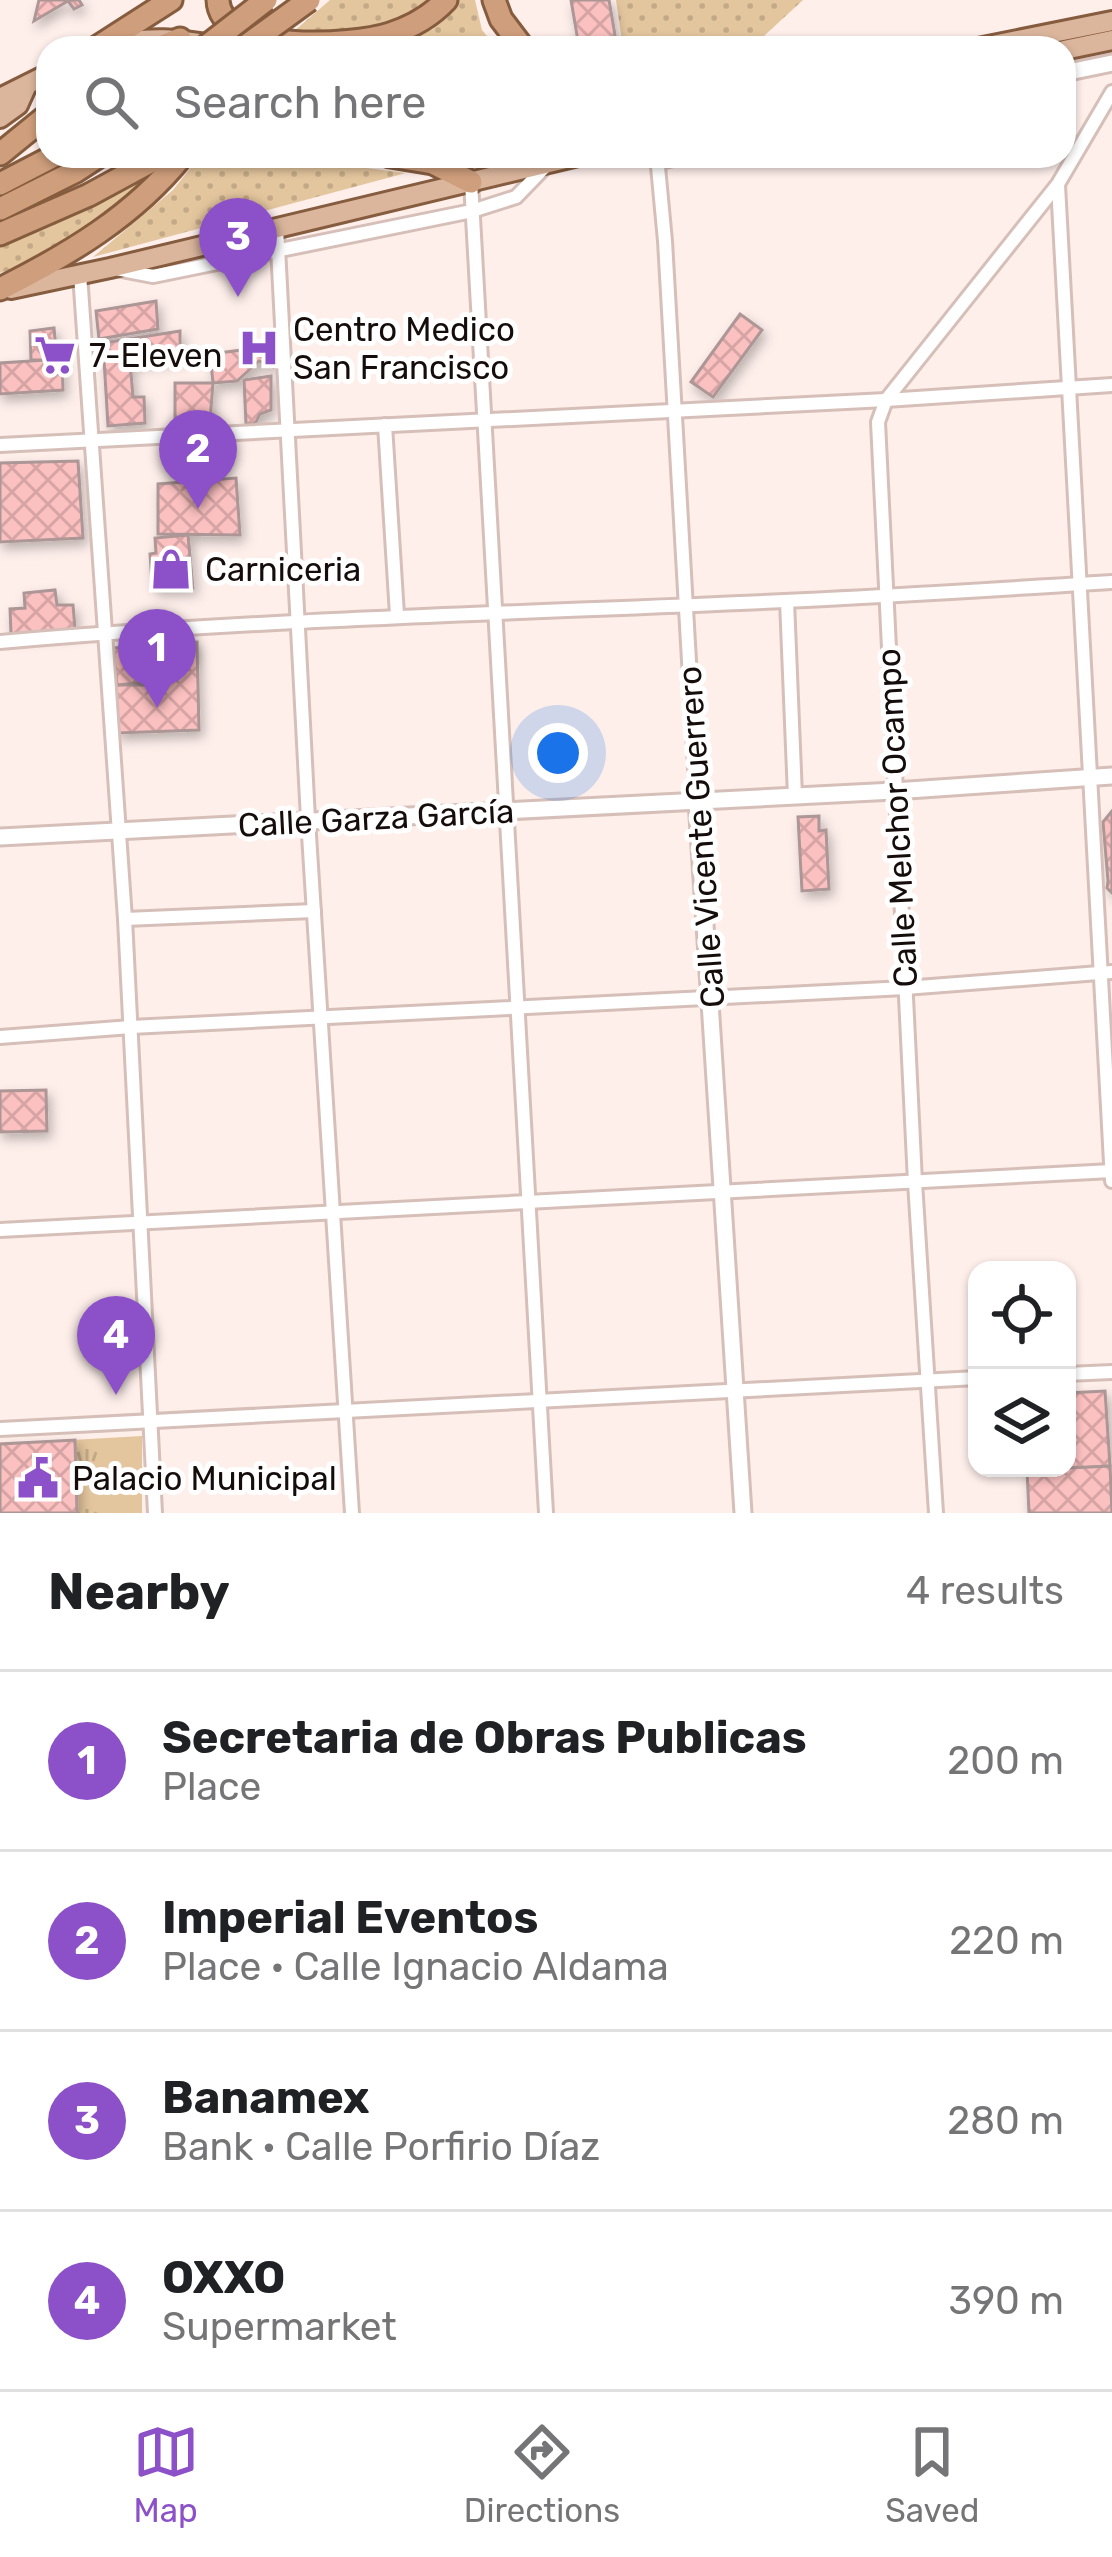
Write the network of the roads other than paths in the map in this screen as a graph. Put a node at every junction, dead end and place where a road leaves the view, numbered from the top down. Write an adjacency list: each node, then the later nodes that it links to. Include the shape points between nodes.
1 (171, 0): 8 (highway)
2 (218, 0): 10 (highway, via 221,16)
3 (266, 0): 9 (highway, bridge)
4 (310, 0): 11 (highway, bridge); 12 (highway, bridge)
5 (446, 0): 13 (highway, via 426,19)
6 (494, 0): 14 (highway)
7 (1112, 21): 15 (main road)
8 (118, 36)
9 (220, 36)
10 (254, 36)
11 (260, 36)
12 (281, 36)
13 (382, 36)
14 (514, 36)
15 (1038, 36)
16 (1112, 40): 17 (main road)
17 (1076, 48)
18 (1112, 63): 19 (street)
19 (1076, 71)
20 (36, 80): 21 (main road)
21 (27, 85): 23 (main road); 24 (main road)
22 (1112, 92): 26 (street)
23 (0, 98)
24 (0, 118)
25 (36, 126): 27 (highway)
26 (1076, 153)
27 (0, 154)
28 (36, 165): 38 (highway)
29 (81, 168): 40 (highway)
30 (139, 168): 43 (highway)
31 (171, 168): 47 (highway, via 109,226)
32 (441, 168): 37 (highway)
33 (534, 168): 37 (main road)
34 (544, 168): 41 (street, via 516,197)
35 (659, 168): 51 (street, Calle Vicente Guerrero)
36 (1067, 168): 39 (street)
37 (471, 182): 41 (street); 42 (main road)
38 (0, 184)
39 (1058, 184): 49 (street); 50 (street)
40 (0, 209)
41 (472, 211): 44 (street); 52 (street)
42 (277, 229): 44 (street); 45 (main road)
43 (0, 234)
44 (279, 252): 45 (street, via 153,277); 54 (street)
45 (110, 268): 46 (main road)
46 (80, 274): 47 (main road); 55 (street)
47 (0, 290)
48 (1112, 385): 49 (street)
49 (1068, 387): 50 (street); 58 (street)
50 (886, 400): 51 (street); 59 (street, Calle Melchor Ocampo, via 878,422)
51 (676, 411): 52 (street); 61 (street, Calle Vicente Guerrero)
52 (483, 421): 53 (street); 62 (street)
53 (385, 425): 54 (street); 63 (street)
54 (289, 431): 55 (street); 64 (street)
55 (92, 440): 56 (street); 65 (street)
56 (0, 445)
57 (1112, 582): 58 (street)
58 (1078, 584): 59 (street); 68 (street)
59 (886, 596): 60 (street); 69 (street, Calle Melchor Ocampo)
60 (787, 601): 61 (street); 70 (street)
61 (687, 605): 62 (street); 71 (street, Calle Vicente Guerrero)
62 (494, 611): 63 (street); 72 (street)
63 (397, 615): 64 (street)
64 (299, 622): 65 (street); 73 (street)
65 (105, 632): 66 (street); 74 (street)
66 (0, 642)
67 (1112, 776): 68 (street, Calle Garza García)
68 (1089, 778): 69 (street, Calle Garza García); 78 (street)
69 (894, 791): 70 (street, Calle Garza García); 79 (street, Calle Melchor Ocampo)
70 (795, 796): 71 (street, Calle Garza García)
71 (698, 800): 72 (street, Calle Garza García); 80 (street, Calle Vicente Guerrero)
72 (506, 811): 73 (street, Calle Garza García); 81 (street)
73 (308, 819): 74 (street, Calle Garza García); 76 (street)
74 (118, 832): 75 (street, Calle Garza García); 77 (street)
75 (0, 837)
76 (314, 911): 77 (street); 82 (street)
77 (125, 919): 83 (street)
78 (1106, 972): 79 (street); 85 (street)
79 (905, 988): 80 (street); 87 (street, Calle Melchor Ocampo)
80 (711, 997): 81 (street); 88 (street, Calle Vicente Guerrero)
81 (518, 1009): 82 (street); 89 (street)
82 (322, 1018): 83 (street); 90 (street)
83 (131, 1027): 84 (street); 91 (street)
84 (0, 1037)
85 (1112, 1171): 86 (street); 87 (street)
86 (1112, 1181)
87 (915, 1182): 88 (street); 96 (street, Calle Melchor Ocampo)
88 (723, 1192): 89 (street); 97 (street, Calle Vicente Guerrero)
89 (531, 1202): 90 (street); 98 (street)
90 (331, 1211): 91 (street); 99 (street)
91 (141, 1222): 92 (street); 100 (street)
92 (0, 1230)
93 (1112, 1372): 94 (street)
94 (1076, 1374)
95 (968, 1378): 96 (street)
96 (929, 1380): 97 (street); 106 (street, Calle Melchor Ocampo)
97 (736, 1390): 98 (street); 105 (street, Calle Vicente Guerrero)
98 (541, 1400): 99 (street); 104 (street)
99 (346, 1410): 100 (street); 103 (street)
100 (151, 1421): 101 (street); 102 (street)
101 (0, 1430)
102 (155, 1513)
103 (352, 1513)
104 (546, 1513)
105 (742, 1513)
106 (936, 1513)

